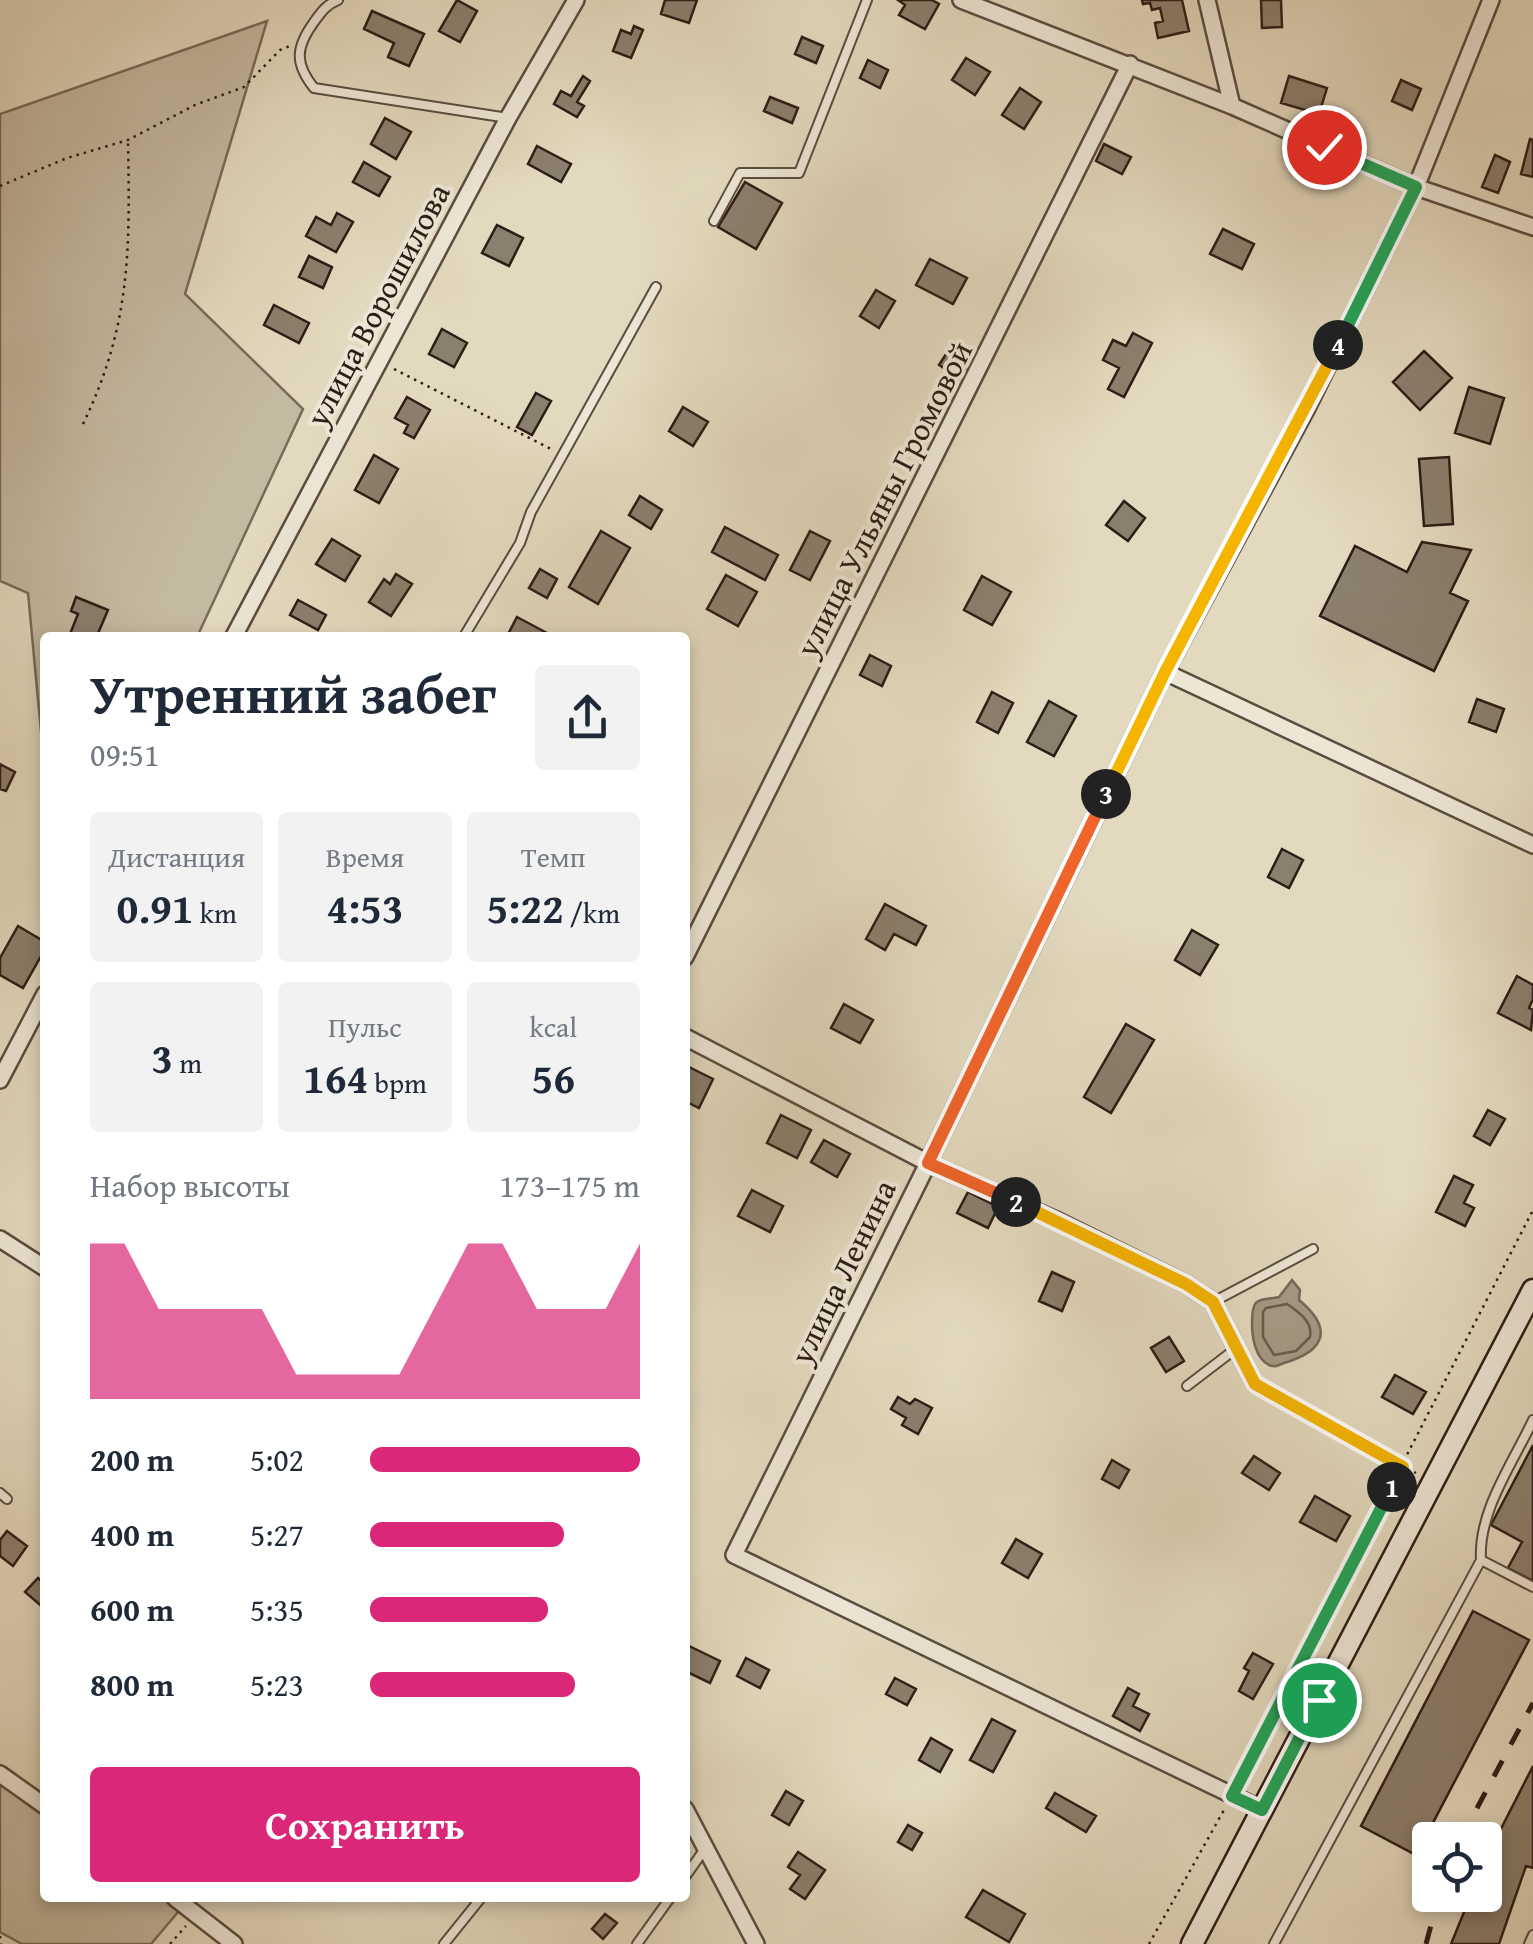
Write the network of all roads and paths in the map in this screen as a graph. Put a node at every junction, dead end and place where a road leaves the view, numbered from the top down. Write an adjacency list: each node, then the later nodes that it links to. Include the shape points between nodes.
1 (338, 0): 7 (lane, via 326,5)
2 (576, 0): 10 (street, улица Ворошилова)
3 (868, 0): 14 (lane, via 800,172 740,173)
4 (961, 0): 8 (street)
5 (1207, 0): 9 (street)
6 (1490, 0): 13 (street, улица Ленина)
7 (300, 41): 10 (lane, via 301,72 314,88); 11 (path, via 280,50 244,87)
8 (1130, 64): 9 (street); 24 (street, улица Ульяны Громовой)
9 (1232, 106): 13 (street)
10 (508, 118): 17 (street, улица Ворошилова)
11 (128, 140): 12 (path); 18 (path, via 127,270 118,334)
12 (0, 186)
13 (1416, 187): 15 (street); 22 (street, улица Ленина)
14 (714, 220)
15 (1533, 227)
16 (656, 287): 19 (lane)
17 (379, 362): 19 (path); 20 (street, улица Ворошилова)
18 (83, 424)
19 (563, 455): 21 (lane)
20 (236, 632)
21 (467, 632)
22 (1165, 672): 23 (street); 28 (street, улица Ленина)
23 (1533, 845)
24 (690, 948)
25 (40, 1004): 27 (street)
26 (690, 1040): 28 (street)
27 (0, 1080)
28 (928, 1163): 34 (street, via 1058,1220); 44 (street, улица Ленина, via 734,1555)
29 (1533, 1210): 39 (path)
30 (0, 1240): 32 (street)
31 (1313, 1249): 34 (lane)
32 (40, 1265)
33 (1533, 1290): 40 (street)
34 (1213, 1302): 35 (street)
35 (1238, 1348): 36 (street); 37 (lane)
36 (1255, 1384): 39 (path)
37 (1187, 1386)
38 (1533, 1420): 41 (lane, via 1488,1515)
39 (1403, 1467): 40 (path); 44 (path)
40 (1432, 1481): 46 (street)
41 (1481, 1560): 42 (lane); 62 (lane)
42 (1533, 1587)
43 (0, 1774): 45 (street)
44 (1232, 1796): 46 (street, улица Ленина); 60 (path)
45 (40, 1802)
46 (1262, 1810): 61 (street)
47 (690, 1817): 48 (street)
48 (707, 1846): 49 (lane); 59 (street)
49 (690, 1870)
50 (180, 1902): 56 (street)
51 (478, 1902): 57 (lane)
52 (667, 1902): 58 (lane)
53 (1533, 1935): 63 (lane)
54 (0, 1936): 55 (path)
55 (1, 1944)
56 (234, 1944)
57 (444, 1944)
58 (637, 1944)
59 (756, 1944)
60 (1149, 1944)
61 (1192, 1944)
62 (1274, 1944)
63 (1528, 1944)

